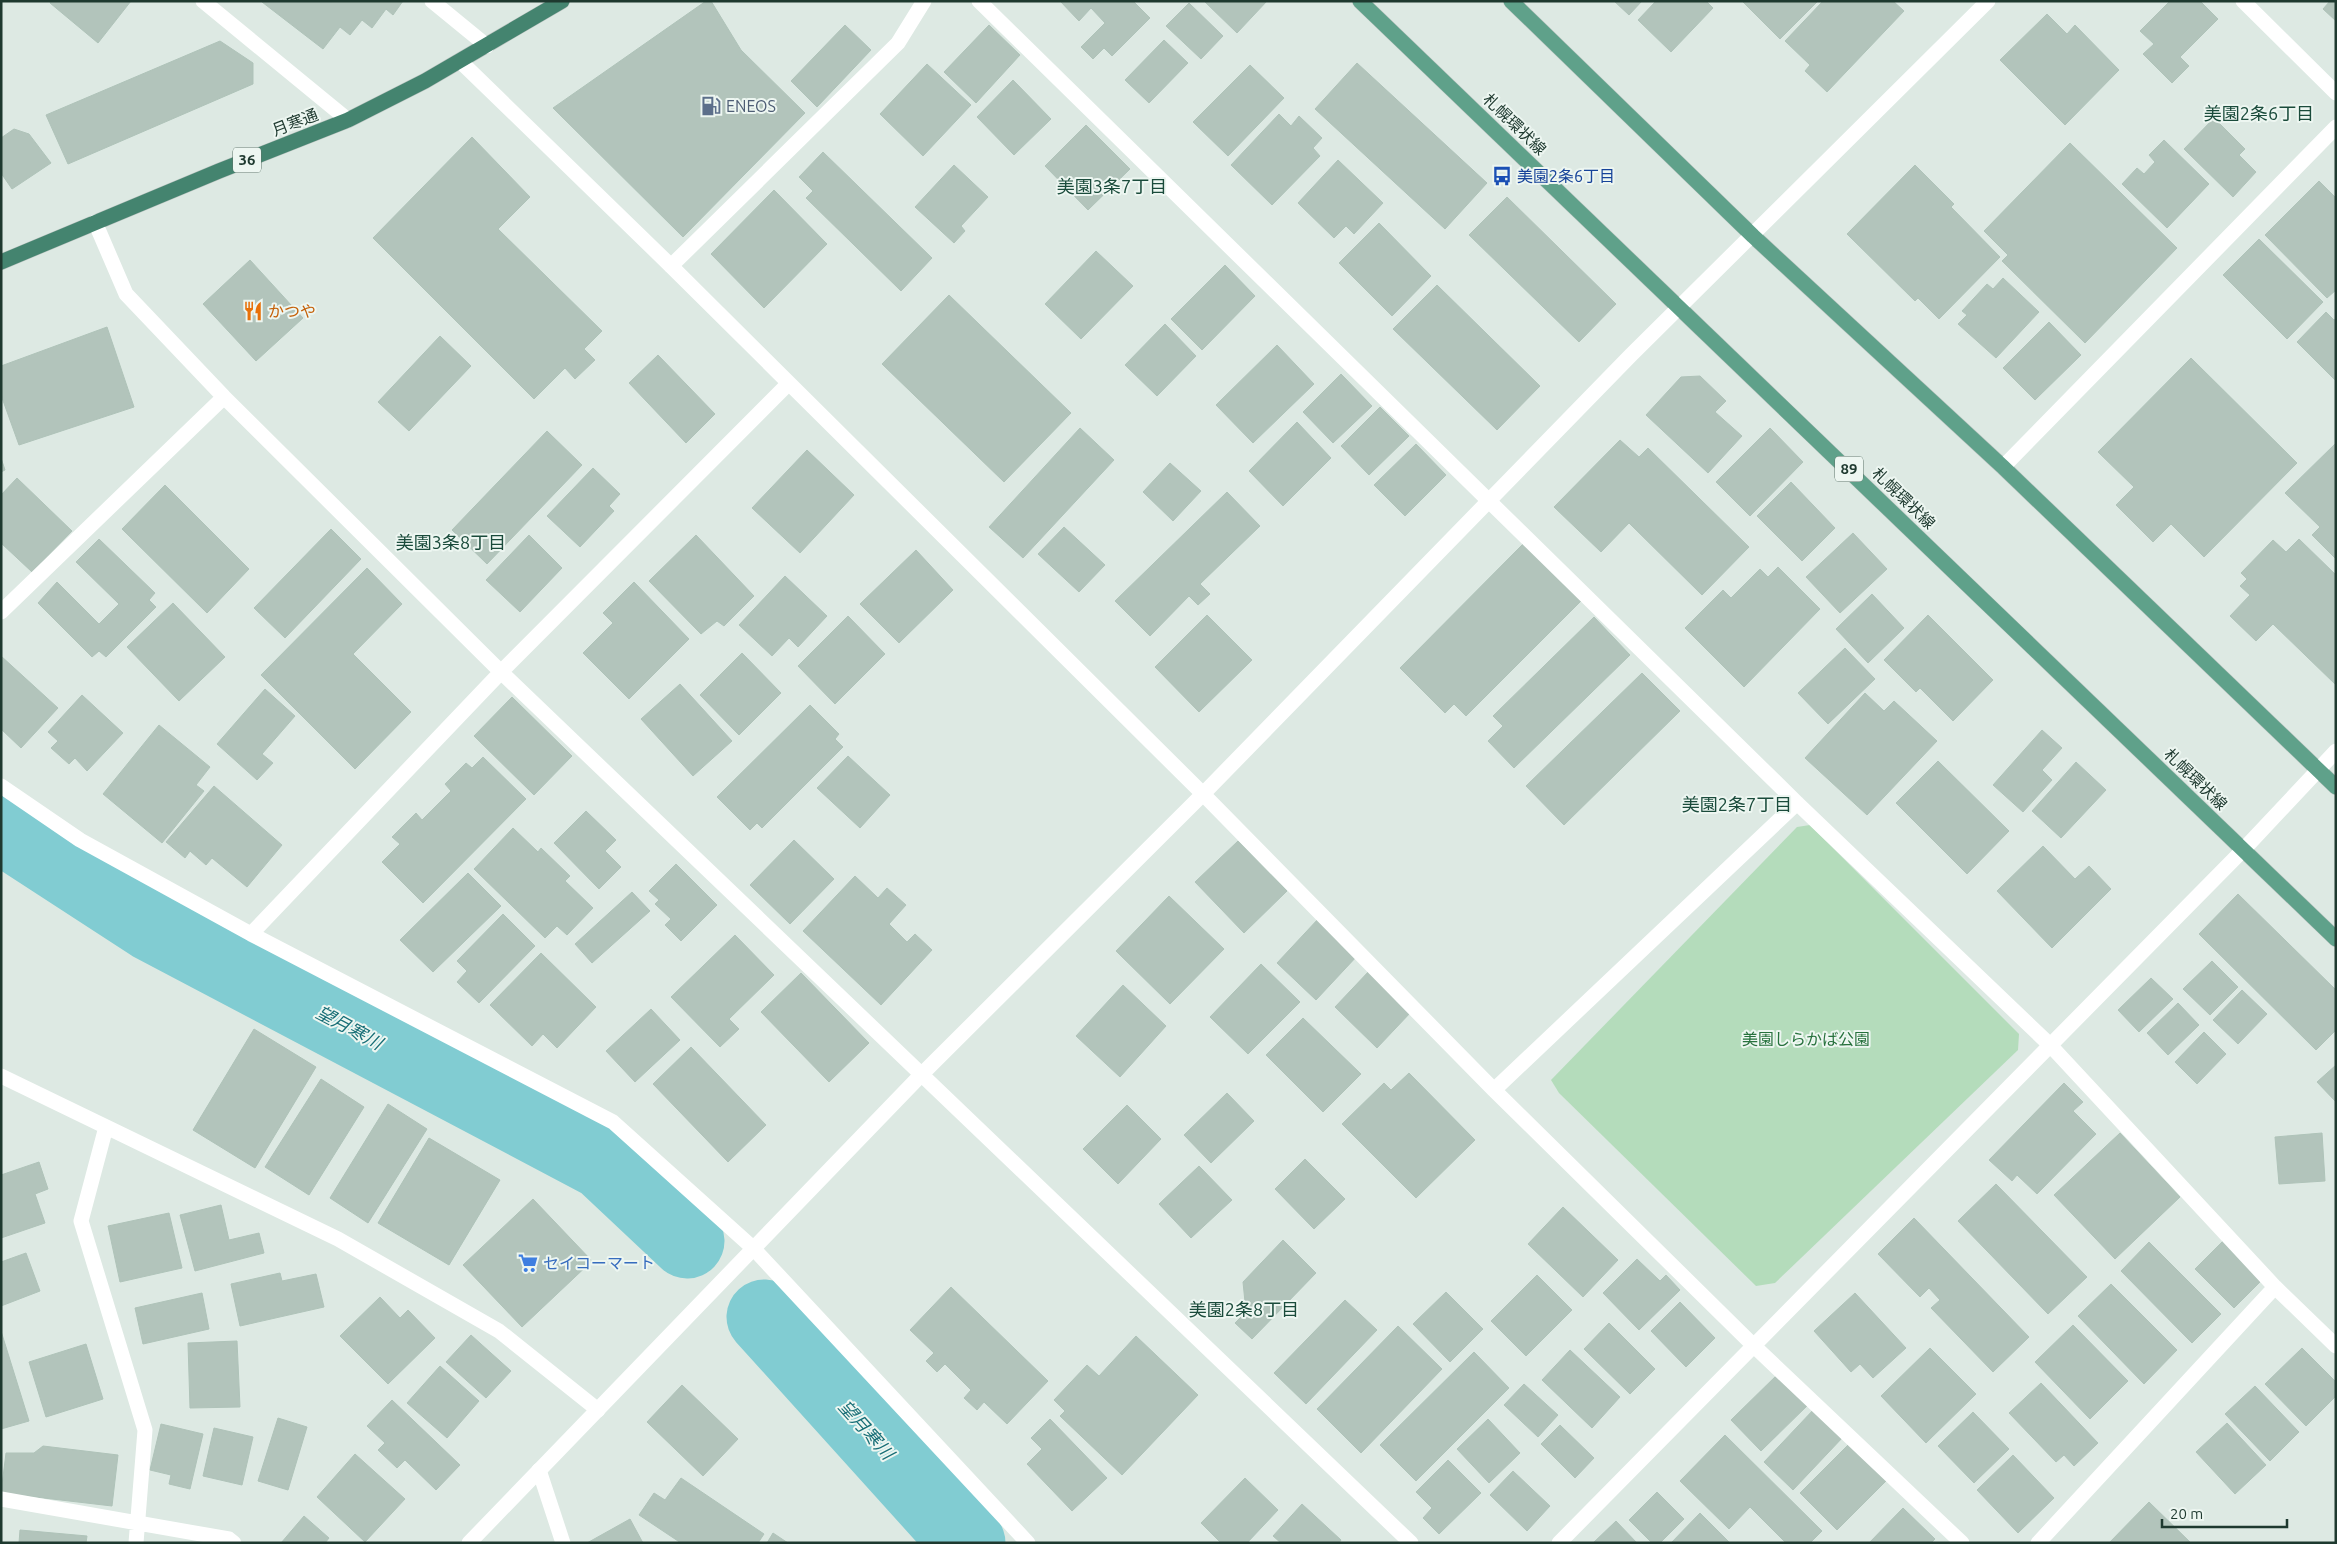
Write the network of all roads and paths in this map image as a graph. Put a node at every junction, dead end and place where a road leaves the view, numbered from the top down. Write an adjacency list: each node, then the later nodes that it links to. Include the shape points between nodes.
1 (203, 1): 13 (street)
2 (432, 1): 10 (street)
3 (562, 1): 10 (highway, 月寒通 / 36)
4 (924, 1): 18 (street, via 898,43)
5 (979, 1): 23 (street)
6 (1360, 1): 19 (main road, 札幌環状線 / 89)
7 (1511, 1): 16 (main road)
8 (1988, 1): 16 (street)
9 (2242, 1): 12 (street)
10 (487, 46): 11 (highway, 月寒通 / 36)
11 (460, 61): 13 (highway, 月寒通 / 36); 18 (street)
12 (2336, 93)
13 (348, 120): 15 (highway, 月寒通 / 36)
14 (2336, 127): 22 (street)
15 (95, 222): 17 (highway, 月寒通 / 36); 21 (street, via 126,294)
16 (1753, 236): 19 (street); 22 (main road)
17 (1, 262)
18 (671, 266): 20 (street)
19 (1680, 307): 23 (street); 32 (main road, 札幌環状線 / 89)
20 (789, 383): 25 (street); 30 (street)
21 (224, 397): 24 (street); 25 (street)
22 (2003, 467): 27 (main road)
23 (1490, 501): 30 (street); 31 (street)
24 (1, 612)
25 (501, 672): 33 (street); 37 (street)
26 (2336, 751): 27 (street)
27 (2318, 769): 29 (main road); 32 (street)
28 (1, 786): 33 (street, via 80,840)
29 (2336, 788)
30 (1203, 794): 37 (street); 38 (street)
31 (1797, 803): 35 (street); 38 (street)
32 (2244, 849): 34 (main road, 札幌環状線 / 89); 35 (street)
33 (251, 934): 40 (street, via 613,1122)
34 (2336, 939)
35 (2050, 1045): 41 (street); 42 (street)
36 (1, 1076): 39 (street)
37 (920, 1076): 40 (street); 53 (street)
38 (1494, 1090): 42 (street)
39 (106, 1127): 44 (street, via 338,1240 499,1332); 47 (street, via 81,1221 145,1430)
40 (753, 1248): 44 (street); 52 (street)
41 (2275, 1287): 43 (street); 56 (street)
42 (1754, 1346): 54 (street); 55 (street)
43 (2336, 1346)
44 (598, 1410): 45 (street)
45 (539, 1470): 50 (street); 51 (street)
46 (1, 1499): 47 (street)
47 (140, 1522): 48 (street); 49 (street, via 229,1539)
48 (136, 1543)
49 (234, 1543)
50 (469, 1543)
51 (563, 1543)
52 (1028, 1543)
53 (1411, 1543)
54 (1559, 1543)
55 (1962, 1543)
56 (2038, 1543)

